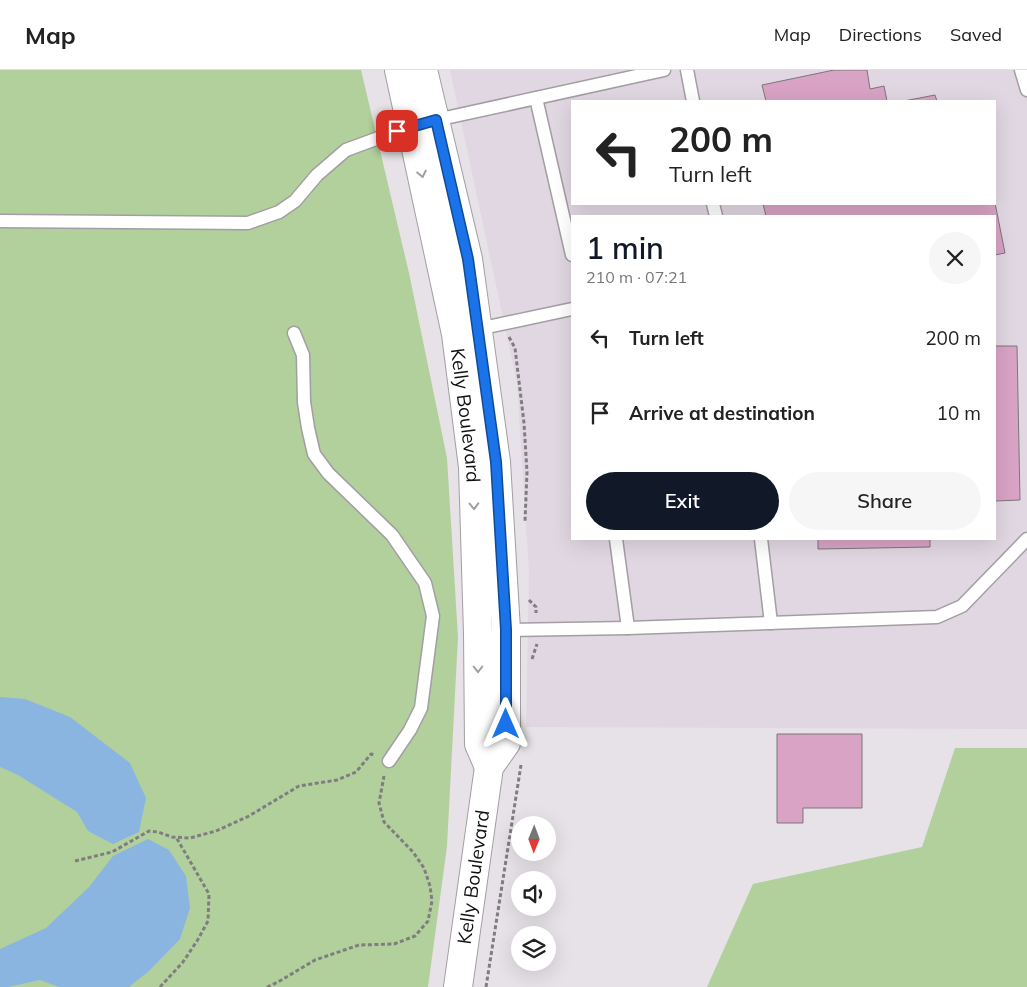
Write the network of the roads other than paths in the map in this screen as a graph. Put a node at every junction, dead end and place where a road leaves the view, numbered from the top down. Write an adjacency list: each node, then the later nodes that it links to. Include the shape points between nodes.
1 (399, 70): 9 (street, Kelly Boulevard)
2 (423, 70): 9 (street, Kelly Boulevard)
3 (664, 70): 7 (lane)
4 (687, 70): 8 (lane)
5 (1021, 70): 6 (lane)
6 (1027, 90)
7 (536, 98): 9 (lane); 11 (lane)
8 (693, 100)
9 (423, 123): 10 (lane, via 346,150 317,175 295,201 279,212 248,223); 13 (street, Kelly Boulevard, via 468,259); 22 (street, Kelly Boulevard, one-way to 22, via 473,467 479,744)
10 (0, 221)
11 (571, 251)
12 (571, 309): 13 (lane)
13 (478, 328): 20 (street, Kelly Boulevard, via 496,462)
14 (294, 334): 21 (lane, via 304,355 304,402 314,454 328,473 392,535 425,583 433,616 421,708)
15 (1027, 539): 18 (lane, via 962,606 937,617)
16 (616, 540): 19 (lane)
17 (760, 540): 18 (lane)
18 (771, 623): 19 (lane)
19 (628, 628): 20 (lane)
20 (506, 630): 22 (street, Kelly Boulevard, via 506,743)
21 (389, 761)
22 (489, 766): 23 (street, Kelly Boulevard)
23 (458, 987)

